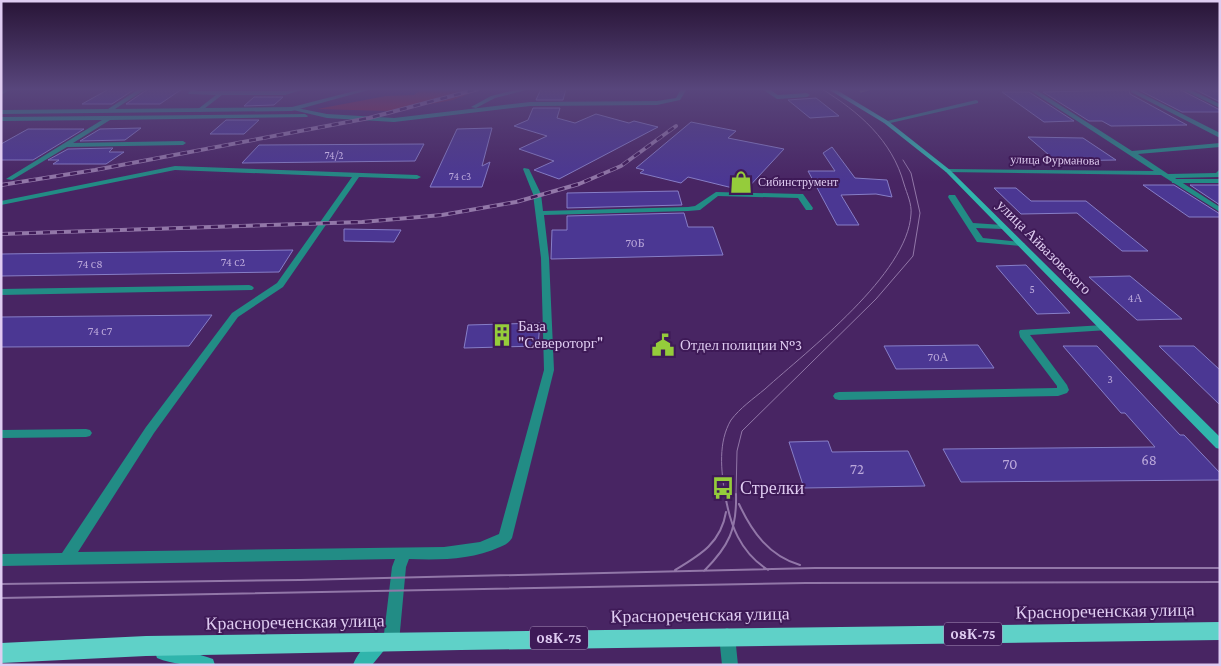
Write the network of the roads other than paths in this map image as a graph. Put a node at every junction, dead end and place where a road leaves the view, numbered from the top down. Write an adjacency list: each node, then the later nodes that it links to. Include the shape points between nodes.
1 (101, 120): 9 (street)
2 (883, 120): 6 (street, улица Айвазовского)
3 (895, 120): 6 (street)
4 (1080, 120): 11 (street)
5 (1190, 120): 7 (street)
6 (886, 122): 13 (street, улица Айвазовского)
7 (1220, 136)
8 (183, 143): 9 (street)
9 (66, 145): 18 (street)
10 (1220, 145): 11 (street)
11 (1132, 153): 16 (street)
12 (526, 169): 25 (street, via 537,194)
13 (948, 171): 16 (street, улица Фурманова); 27 (street, улица Айвазовского)
14 (1220, 171): 16 (street, улица Фурманова, via 1216,176)
15 (357, 175): 17 (street); 22 (street, via 175,168); 37 (street, via 280,285 235,315 150,430)
16 (1165, 175): 19 (street)
17 (418, 177)
18 (10, 179)
19 (1175, 181): 20 (street); 24 (street)
20 (1220, 181)
21 (952, 197): 26 (street)
22 (1, 203)
23 (809, 208): 25 (street, via 800,196 716,194 697,208 688,209)
24 (1220, 210)
25 (539, 213): 36 (street, via 545,258 549,370 505,538 485,548 464,552)
26 (969, 225): 27 (street); 28 (street, via 985,242)
27 (1003, 226): 28 (street, улица Айвазовского)
28 (1021, 244): 31 (street, улица Айвазовского)
29 (249, 288): 30 (street)
30 (1, 292)
31 (1104, 328): 32 (street, via 1024,332 1062,386 1063,390 1058,392); 35 (street, улица Айвазовского)
32 (839, 396)
33 (86, 433): 34 (street)
34 (1, 434)
35 (1220, 445)
36 (404, 553): 37 (street); 41 (street)
37 (66, 559): 38 (street)
38 (1, 560)
39 (1220, 631): 40 (main road, Краснореченская улица / 08К-75)
40 (727, 636): 41 (main road, Краснореченская улица / 08К-75); 46 (street)
41 (385, 642): 42 (main road, Краснореченская улица / 08К-75); 45 (street)
42 (146, 646): 43 (main road, Краснореченская улица / 08К-75); 44 (street)
43 (1, 653)
44 (207, 665)
45 (361, 665)
46 (730, 665)

